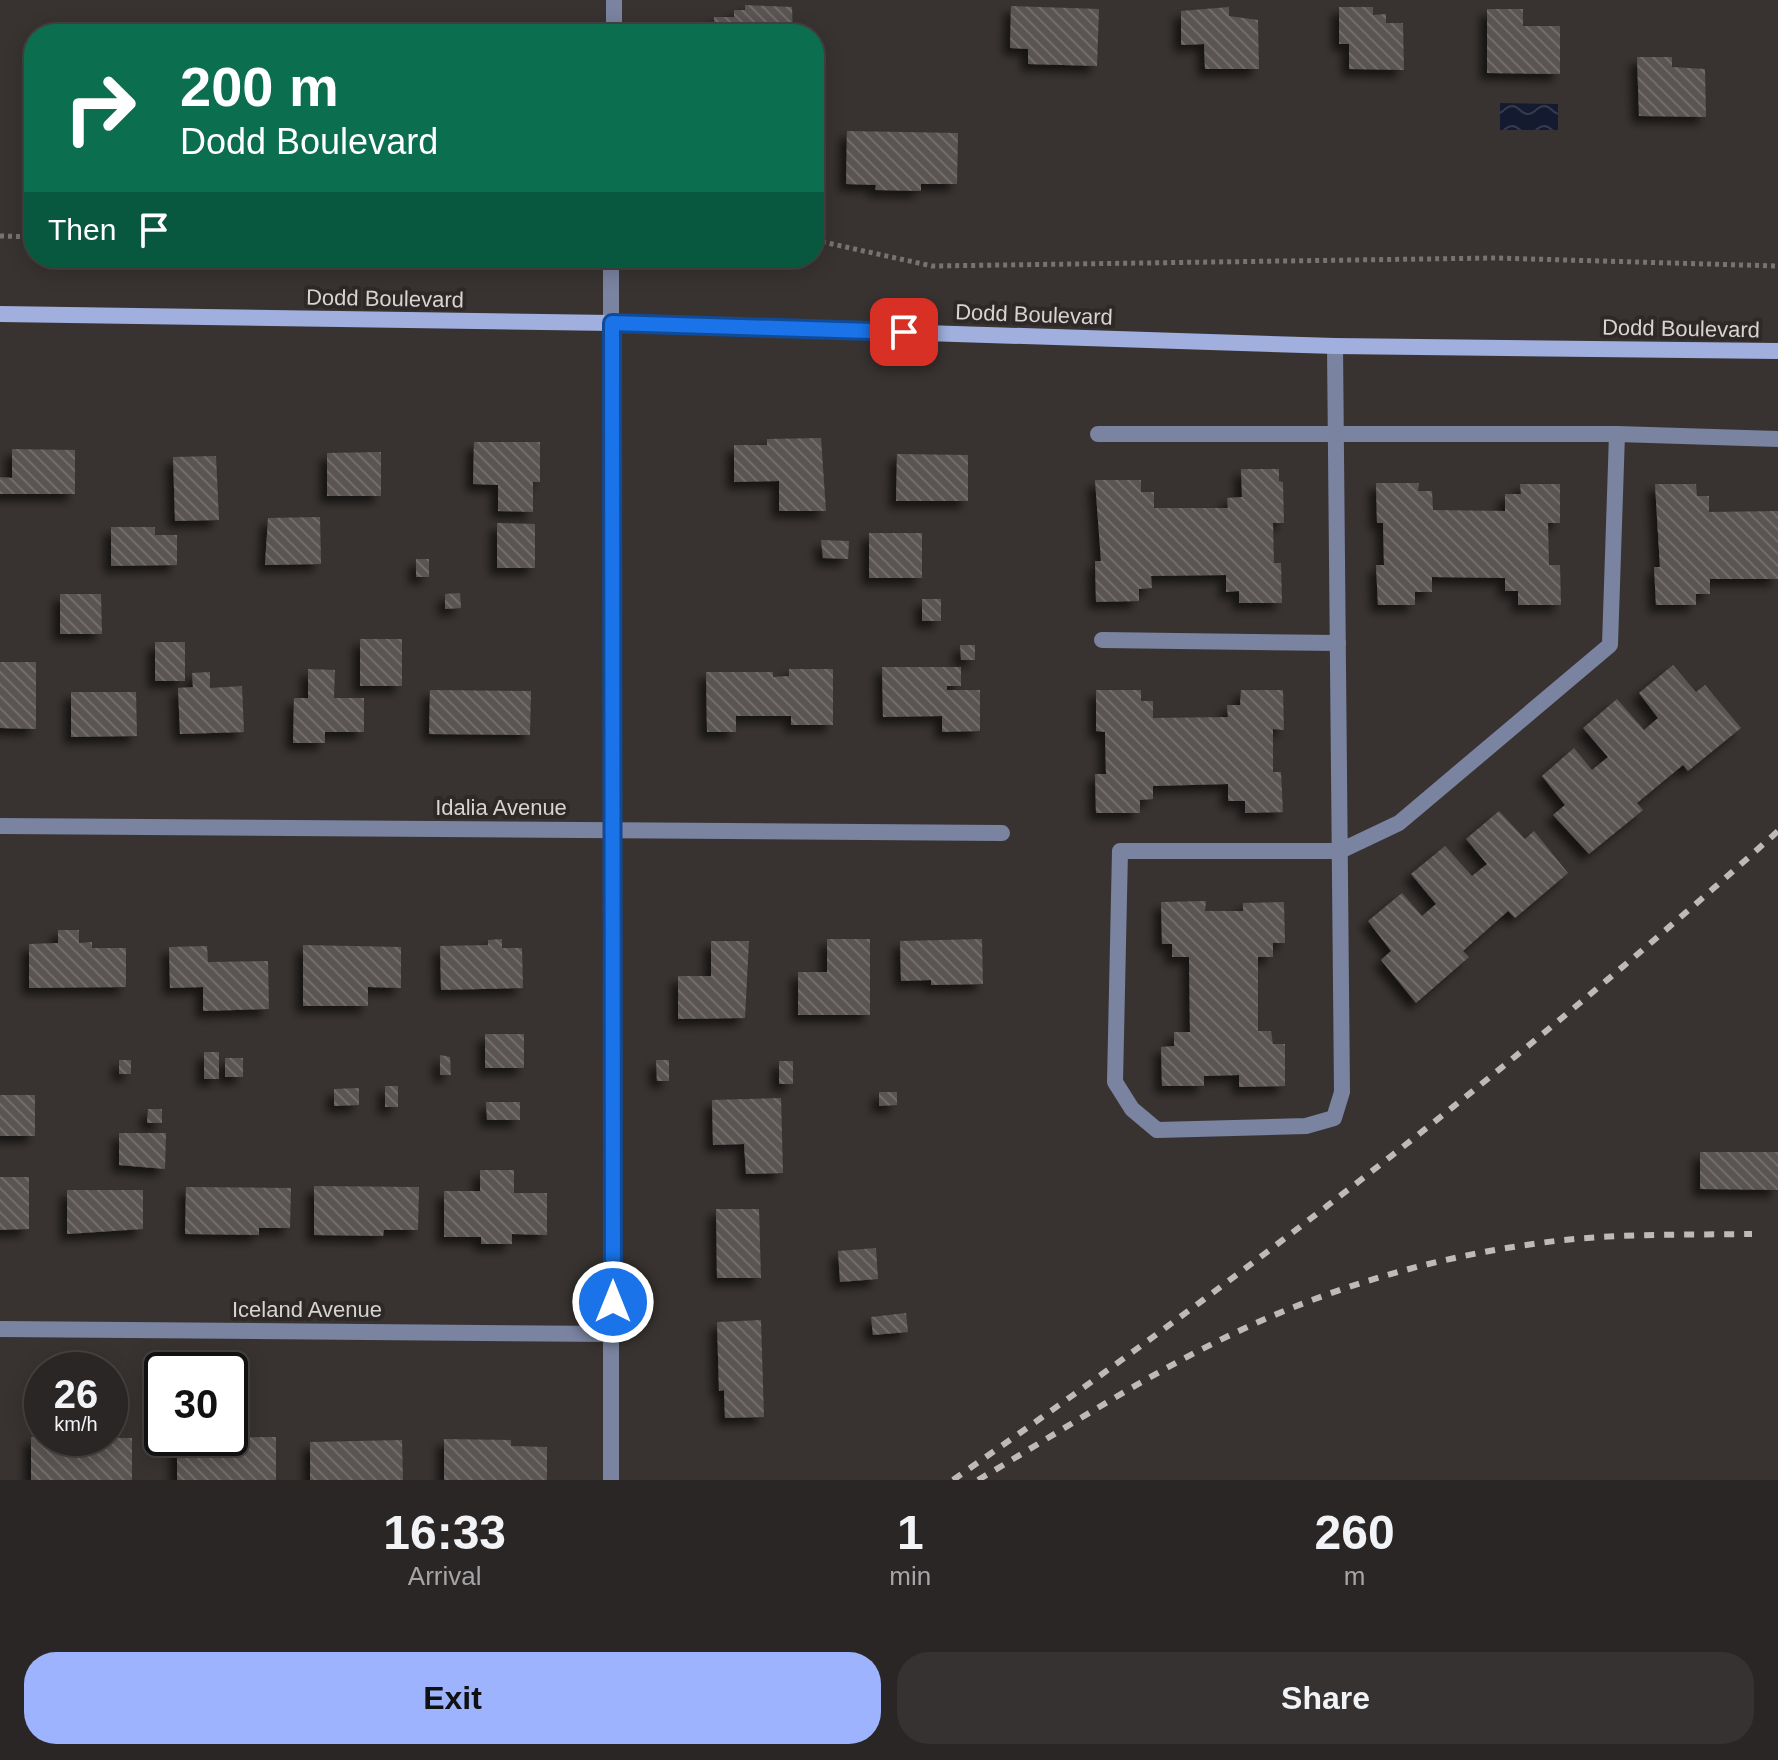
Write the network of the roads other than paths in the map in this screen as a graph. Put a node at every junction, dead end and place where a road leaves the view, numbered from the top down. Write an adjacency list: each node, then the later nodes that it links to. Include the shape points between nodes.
1 (614, 0): 2 (street)
2 (614, 24)
3 (611, 268): 5 (street)
4 (0, 314): 5 (main road, Dodd Boulevard)
5 (612, 323): 6 (main road, Dodd Boulevard); 15 (street)
6 (1335, 346): 7 (main road, Dodd Boulevard); 10 (street)
7 (1778, 351)
8 (1098, 434): 10 (street)
9 (1617, 434): 10 (street); 11 (street); 17 (street, via 1610,645 1399,823)
10 (1336, 437): 13 (street)
11 (1778, 439)
12 (1102, 640): 13 (street)
13 (1338, 643): 17 (street)
14 (0, 826): 15 (street, Idalia Avenue)
15 (612, 829): 16 (street, Idalia Avenue); 19 (street)
16 (1002, 833)
17 (1340, 851): 17 (street, via 1342,1092 1334,1118 1306,1126 1157,1130 1132,1109 1115,1082 1120,851)
18 (0, 1329): 19 (street, Iceland Avenue)
19 (613, 1334): 20 (street)
20 (611, 1480)

